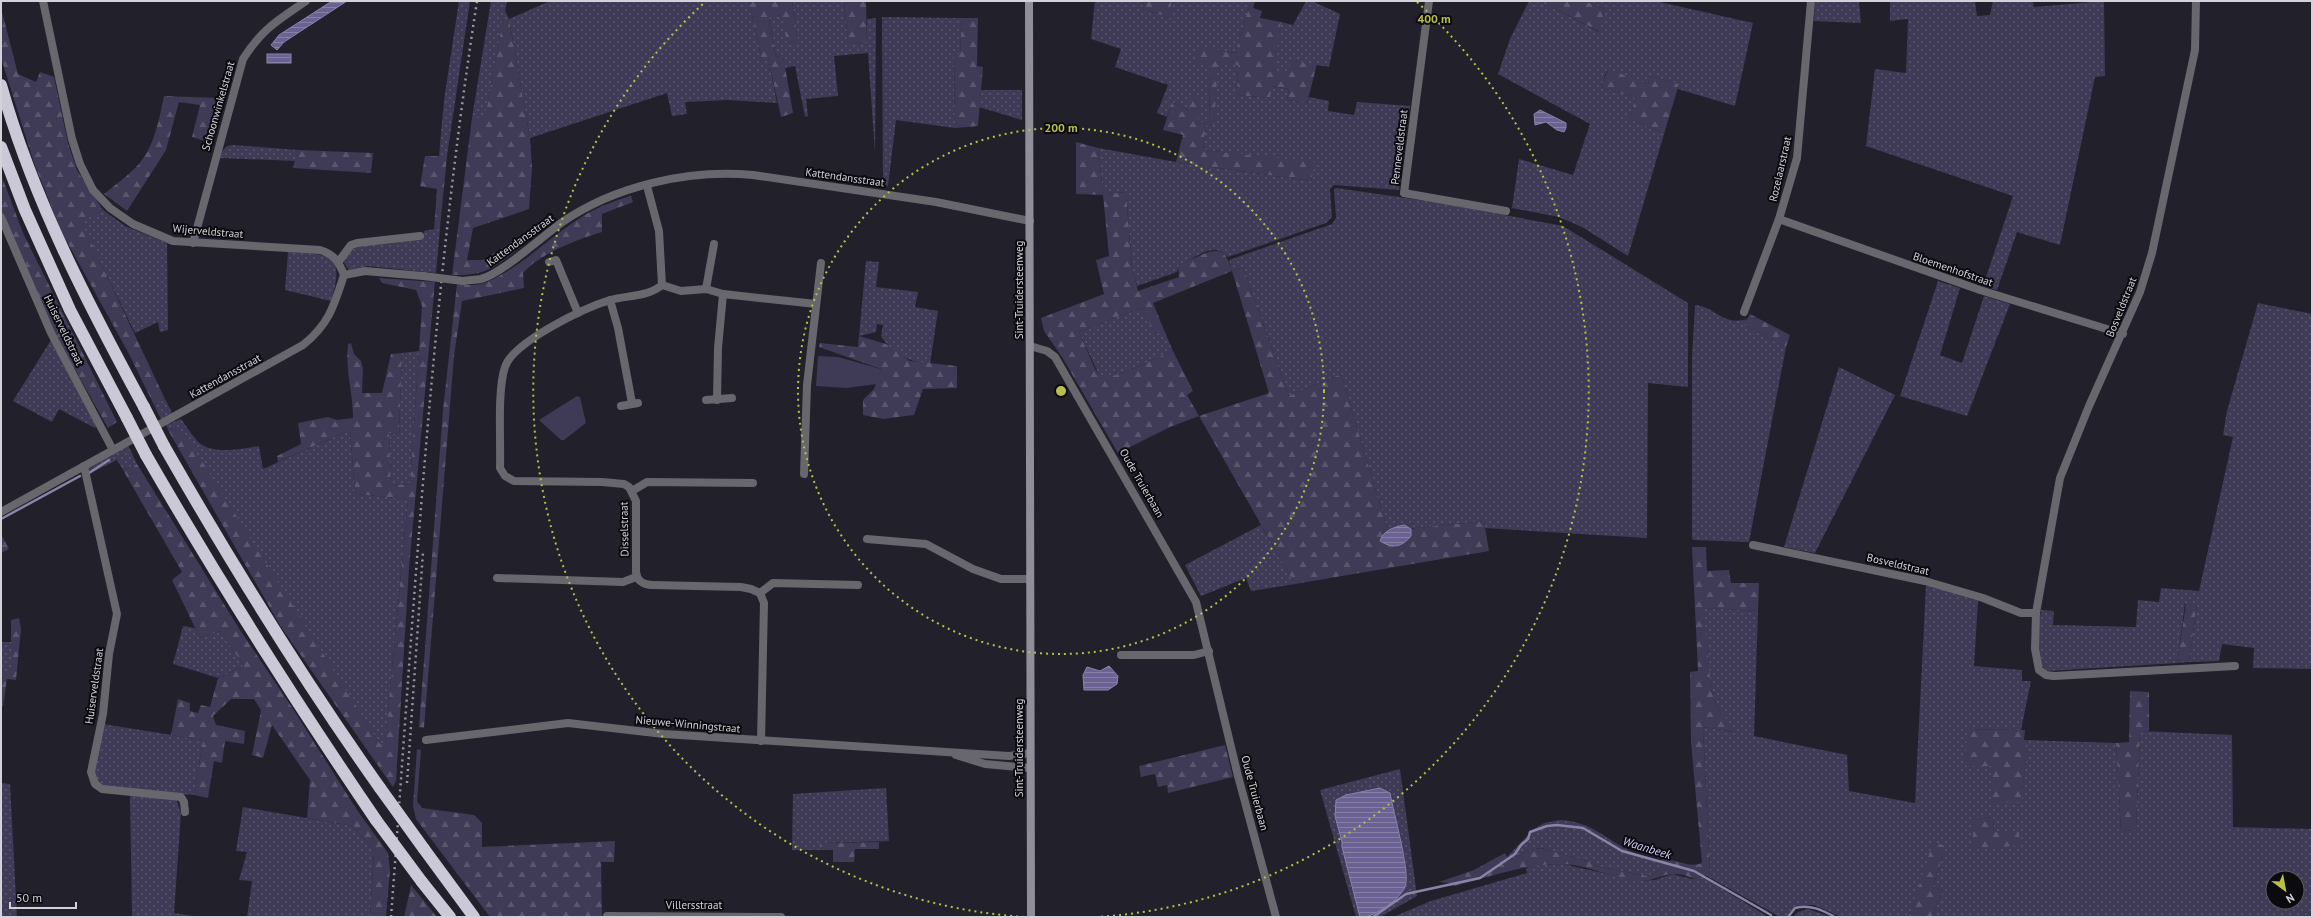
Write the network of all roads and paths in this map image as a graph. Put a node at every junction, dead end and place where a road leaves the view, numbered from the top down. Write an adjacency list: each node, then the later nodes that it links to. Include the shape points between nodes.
1 (43, 1): 15 (street, Wijerveldstraat, via 72,139 80,164 94,190 110,208 133,224 173,241)
2 (306, 1): 15 (street, Schoonwinkelstraat, via 274,22 257,38 243,59)
3 (1029, 1): 13 (main road, Sint-Truidersteenweg)
4 (1429, 1): 10 (street, Penneveldstraat, via 1404,193)
5 (1811, 1): 12 (street, Rozelaarstraat, via 1797,158)
6 (2196, 1): 28 (street, Bosveldstraat, via 2195,50 2152,253)
7 (1, 85): 59 (highway, bridge, via 41,200 86,299 164,446 268,622 328,716)
8 (1, 147): 58 (highway, bridge, via 25,210 70,310 146,455 256,640 376,820)
9 (647, 186): 13 (street, Kattendansstraat, via 686,176 726,172 936,202); 20 (street, Kattendansstraat, bridge, via 603,199 561,223 496,272 482,279 463,281 364,271); 21 (street, via 659,231)
10 (1506, 211)
11 (1, 218): 34 (street, Huiserveldstraat, via 51,333)
12 (1779, 219): 26 (street, Rozelaarstraat); 28 (street, Bloemenhofstraat, via 1980,290)
13 (1030, 221): 29 (main road, Sint-Truidersteenweg)
14 (420, 236): 17 (street, via 357,243 351,245)
15 (193, 243): 17 (street, Wijerveldstraat, via 320,250 328,252)
16 (714, 244): 22 (street)
17 (339, 261): 20 (street)
18 (549, 262): 27 (street, via 556,260)
19 (821, 263): 25 (street)
20 (344, 275): 34 (street, Kattendansstraat, via 331,314 318,333 303,345)
21 (662, 285): 22 (street, via 681,291); 24 (street, Disselstraat, via 654,292)
22 (706, 289): 23 (street)
23 (723, 294): 25 (street); 32 (street)
24 (610, 300): 27 (street, Disselstraat); 33 (street, via 635,403)
25 (816, 304): 36 (street, via 807,385)
26 (1744, 312)
27 (578, 313): 38 (street, Disselstraat, via 520,346 510,357 501,383 500,468 505,476 514,480 624,484)
28 (2123, 334): 47 (street, Bosveldstraat, via 2089,406 2060,478)
29 (1030, 346): 44 (main road, Sint-Truidersteenweg); 48 (street, Oude Truierbaan, via 1047,351 1055,357 1194,597)
30 (732, 398): 32 (street)
31 (706, 400): 32 (street)
32 (717, 400)
33 (621, 406)
34 (113, 450): 35 (street, Kattendansstraat)
35 (84, 466): 39 (street, Kattendansstraat); 56 (street, Huiserveldstraat, via 117,614 109,654 103,714 91,772 95,784 102,789 181,797)
36 (804, 474)
37 (753, 483): 38 (street, via 647,482)
38 (632, 491): 42 (street, Disselstraat, via 636,501)
39 (1, 512)
40 (867, 540): 44 (street, via 926,544 973,569 1001,579)
41 (1753, 545): 47 (street, Bosveldstraat, via 1925,581 1983,598 2021,613)
42 (636, 577): 43 (street, via 623,582); 46 (street, via 647,585 741,587)
43 (497, 578)
44 (1030, 579): 54 (main road, Sint-Truidersteenweg)
45 (858, 586): 46 (street, via 773,583)
46 (760, 593): 52 (street, via 764,603)
47 (2036, 612): 50 (street, Bosveldstraat, via 2037,666 2046,675)
48 (1209, 651): 49 (street, via 1194,655); 62 (street, Oude Truierbaan, via 1240,784)
49 (1121, 655)
50 (2235, 666)
51 (426, 740): 52 (street, Nieuwe-Winningstraat, via 568,723 664,734)
52 (761, 741): 53 (street, Nieuwe-Winningstraat)
53 (950, 753): 54 (street, Nieuwe-Winningstraat, via 1009,756); 55 (street, Nieuwe-Winningstraat, via 986,764)
54 (1030, 753): 55 (main road, Sint-Truidersteenweg)
55 (1030, 768): 61 (main road, Sint-Truidersteenweg)
56 (185, 812)
57 (607, 916): 60 (street, Villersstraat)
58 (450, 917)
59 (474, 917)
60 (781, 917)
61 (1031, 917)
62 (1276, 917)

